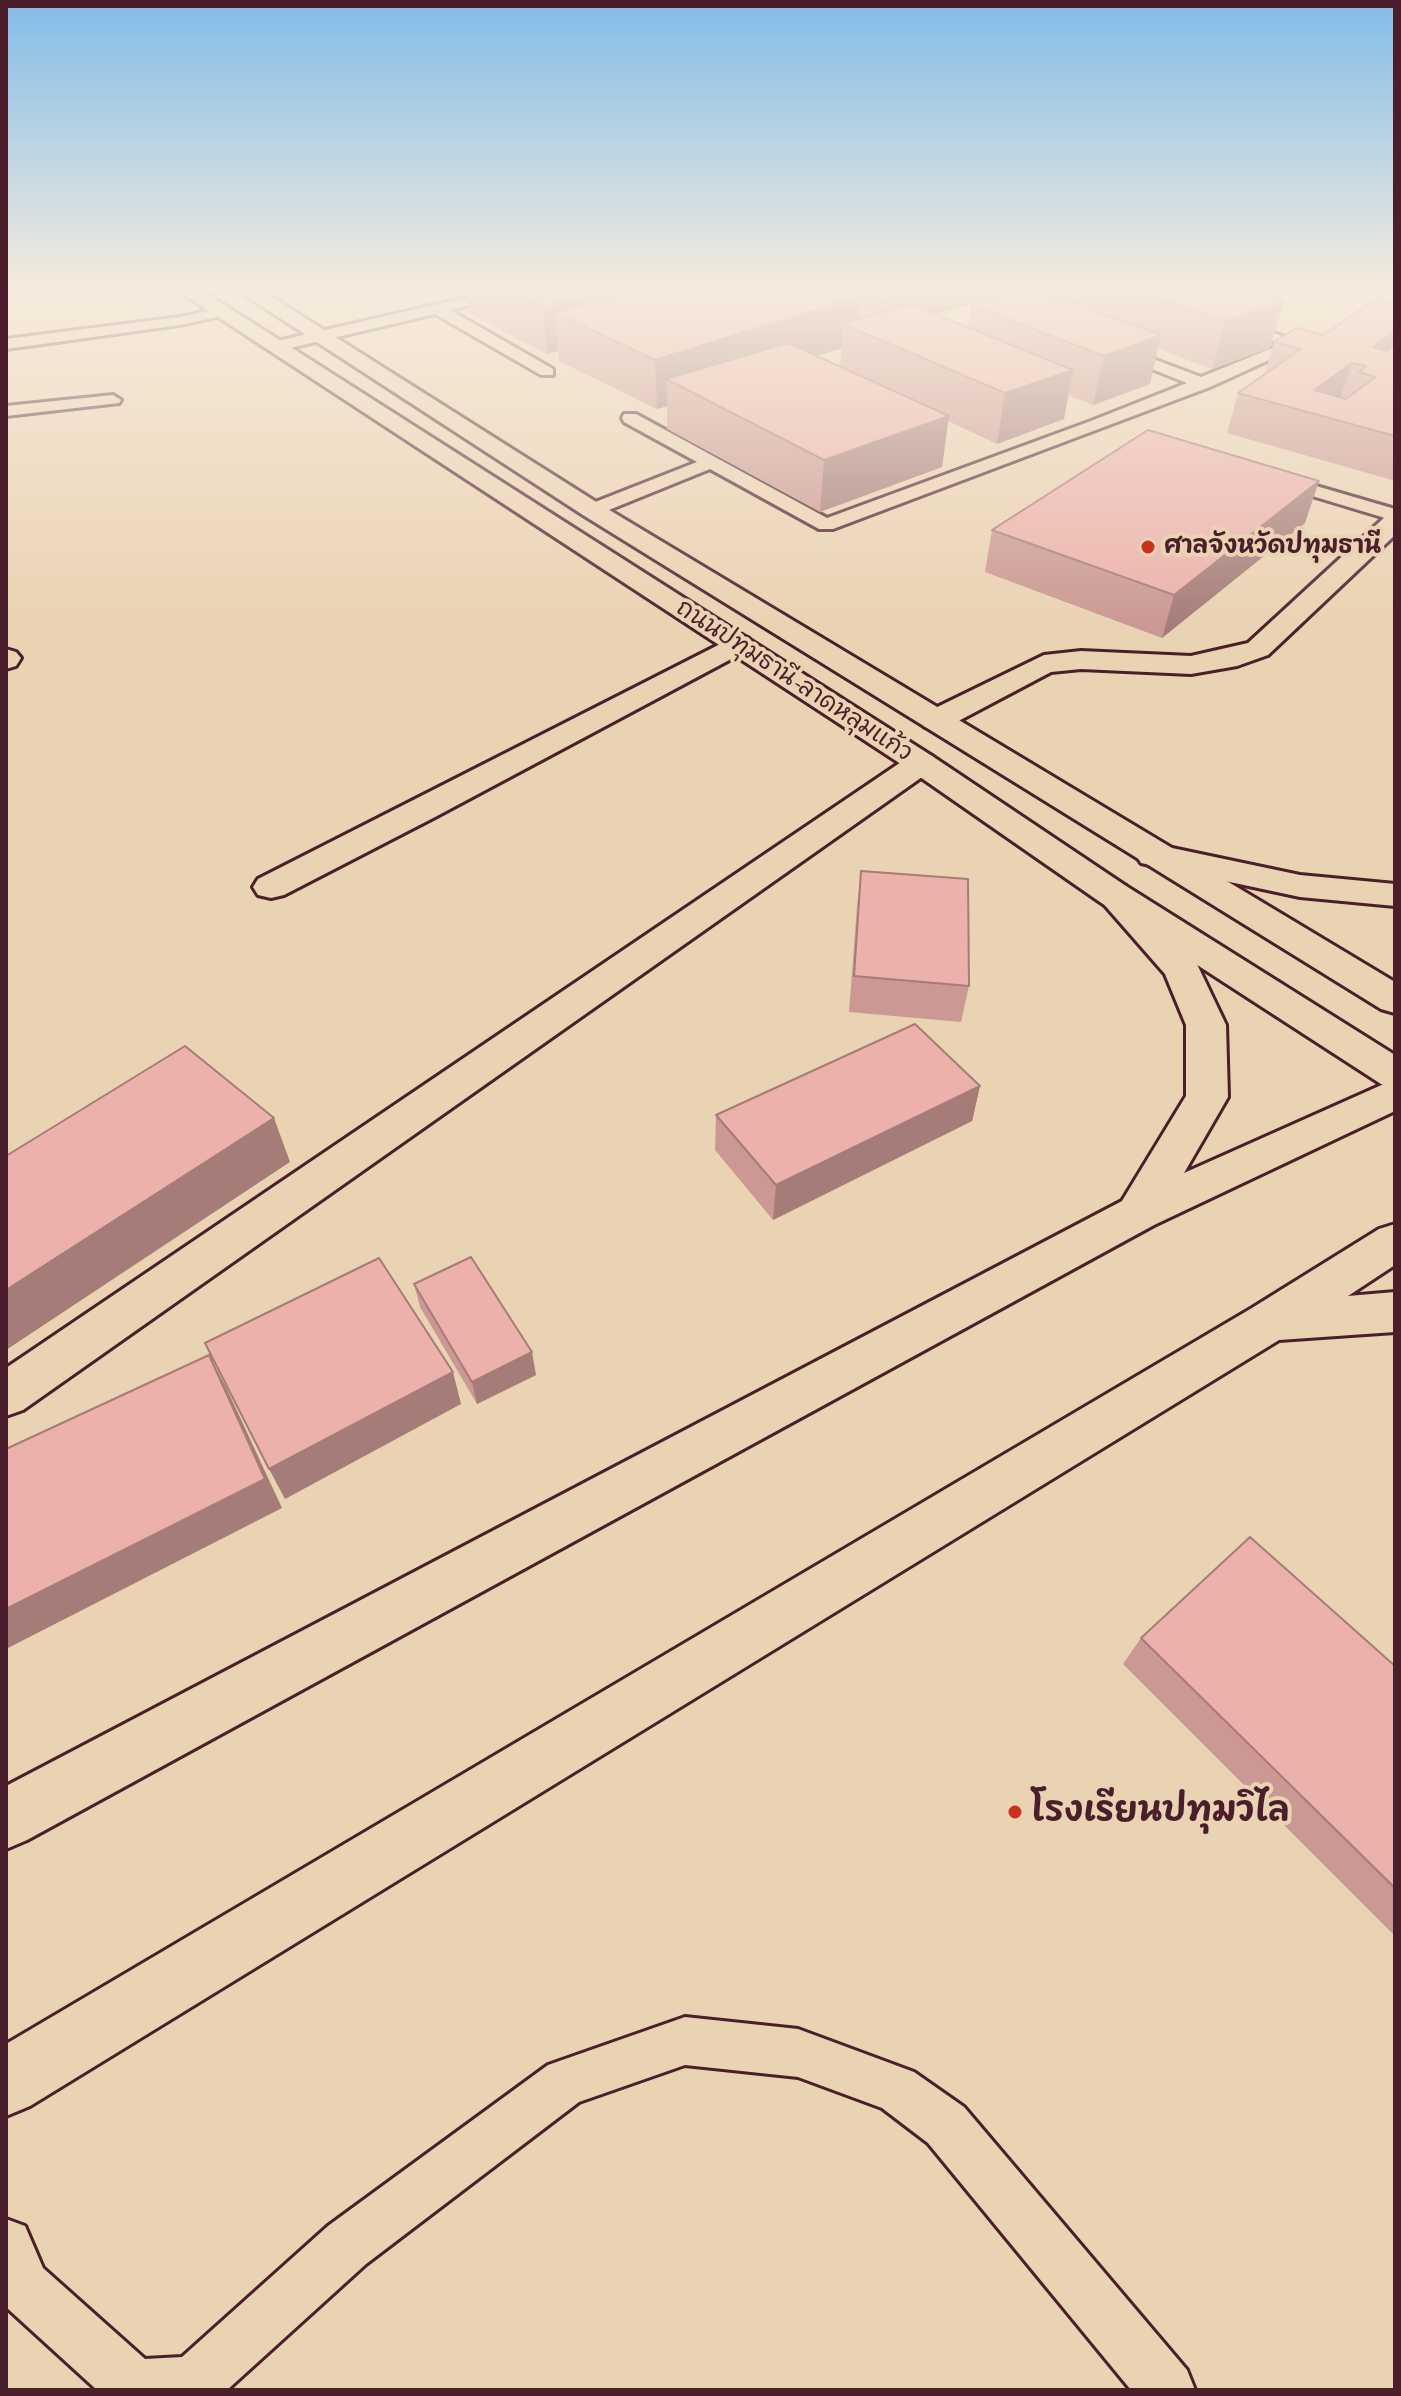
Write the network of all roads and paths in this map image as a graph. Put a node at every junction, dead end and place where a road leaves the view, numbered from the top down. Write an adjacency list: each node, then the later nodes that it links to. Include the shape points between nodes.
1 (76, 404): 5 (lane)
2 (362, 404): 12 (main road, ถนนปทุมธานี-ลาดหลุมแก้ว)
3 (425, 404): 9 (main road, ถนนปทุมธานี-ลาดหลุมแก้ว)
4 (1151, 404): 7 (lane, via 826,525)
5 (6, 411)
6 (630, 418): 7 (lane)
7 (712, 462): 9 (lane)
8 (1263, 475): 10 (lane)
9 (592, 510): 13 (main road, ถนนปทุมธานี-ลาดหลุมแก้ว)
10 (1395, 515)
11 (1395, 521): 13 (main road, via 1371,559 1258,649 1191,665 1081,660 1044,664)
12 (738, 644): 14 (main road, ถนนปทุมธานี-ลาดหลุมแก้ว); 16 (main road)
13 (936, 720): 15 (main road, ถนนปทุมธานี-ลาดหลุมแก้ว)
14 (921, 763): 17 (main road, ถนนปทุมธานี-ลาดหลุมแก้ว); 26 (main road)
15 (1153, 855): 18 (main road, via 1300,886); 19 (main road, ถนนปทุมธานี-ลาดหลุมแก้ว)
16 (271, 887)
17 (1113, 894): 20 (main road, ถนนปทุมธานี-ลาดหลุมแก้ว); 22 (main road, via 1182,969 1206,1025 1207,1097)
18 (1395, 895)
19 (1395, 1000)
20 (1395, 1074)
21 (1395, 1094): 22 (main road)
22 (1138, 1213): 27 (main road)
23 (1395, 1242): 25 (main road)
24 (1395, 1312): 25 (main road)
25 (1269, 1322): 28 (main road)
26 (6, 1395)
27 (6, 1819)
28 (6, 2082)
29 (6, 2245): 30 (lane, via 24,2287 135,2387)
30 (194, 2387): 31 (lane, via 347,2245 565,2082 685,2041 798,2053 897,2089 946,2125)
31 (1167, 2390)

